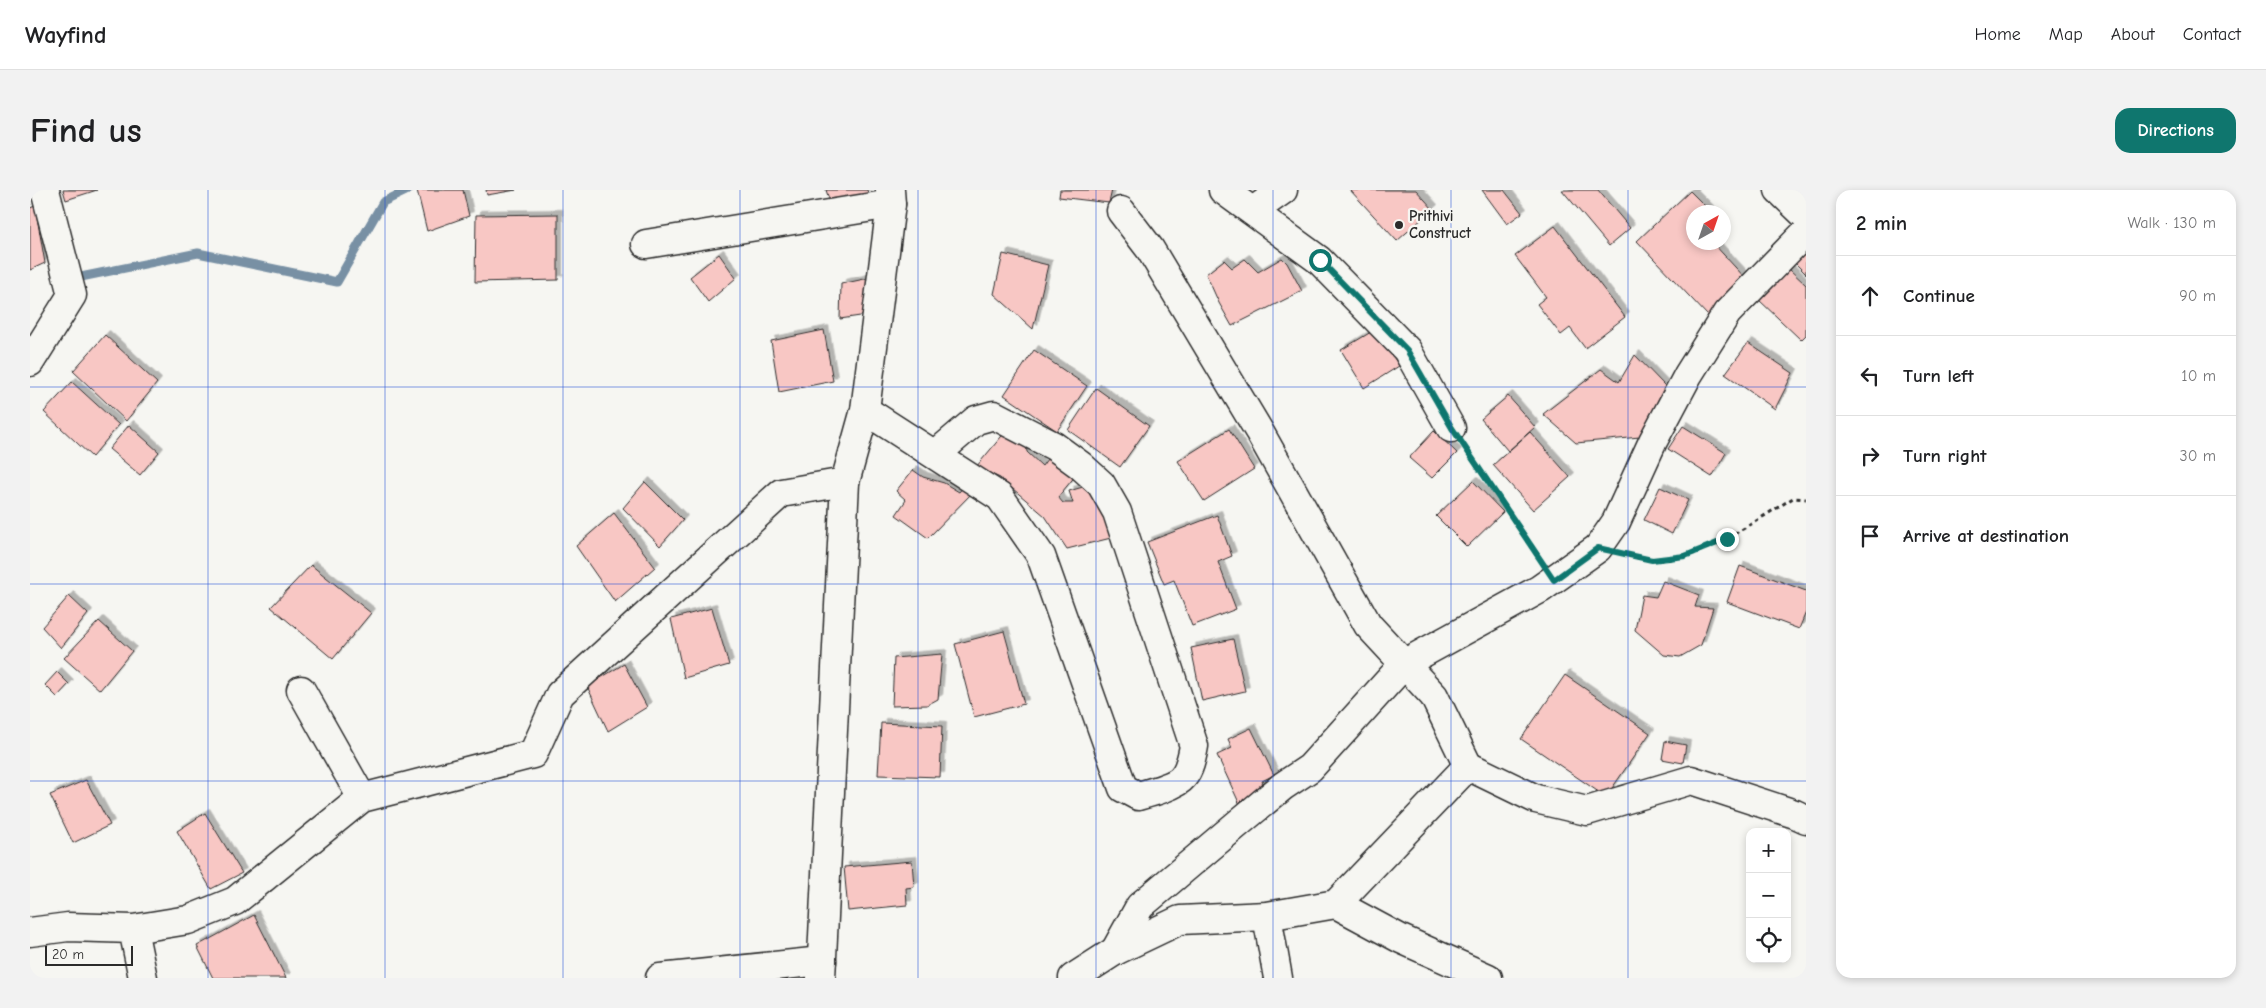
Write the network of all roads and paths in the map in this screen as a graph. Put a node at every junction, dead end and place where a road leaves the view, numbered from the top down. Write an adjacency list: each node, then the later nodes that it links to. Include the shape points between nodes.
1 (45, 190): 11 (street, via 72,295)
2 (1223, 190): 7 (street)
3 (1283, 190): 7 (street)
4 (1779, 190): 8 (street)
5 (891, 197): 10 (street); 12 (street)
6 (1121, 211): 19 (street, via 1150,249 1368,625)
7 (1252, 211): 13 (street, via 1320,260 1407,350)
8 (1806, 216)
9 (1806, 232): 17 (street, via 1727,313 1688,375 1616,522)
10 (646, 244)
11 (30, 362)
12 (865, 410): 14 (street); 15 (street)
13 (1452, 428): 18 (path)
14 (935, 455): 14 (street, via 1000,497 1041,556 1123,788 1138,796 1182,778 1194,746 1117,512 1100,484 1054,446 994,415 976,420)
15 (845, 482): 22 (street, via 781,493 560,694 533,754); 29 (street)
16 (1806, 499): 17 (path, via 1793,498 1727,539 1685,556 1652,560)
17 (1598, 548): 18 (street)
18 (1554, 580): 19 (street)
19 (1405, 663): 21 (street, via 1434,696); 28 (street, via 1310,768 1269,798 1140,906)
20 (301, 690): 22 (street)
21 (1468, 766): 23 (street, via 1536,799 1587,811 1690,780); 24 (street)
22 (362, 798): 26 (street, via 235,900 188,920)
23 (1802, 811)
24 (1336, 904): 25 (street); 34 (street, via 1401,939)
25 (1267, 916): 28 (street, via 1180,920); 33 (street)
26 (133, 928): 27 (street, via 68,927); 30 (street)
27 (30, 932)
28 (1115, 951): 32 (street)
29 (822, 970): 31 (street)
30 (143, 978)
31 (660, 978)
32 (1073, 978)
33 (1278, 978)
34 (1488, 978)

